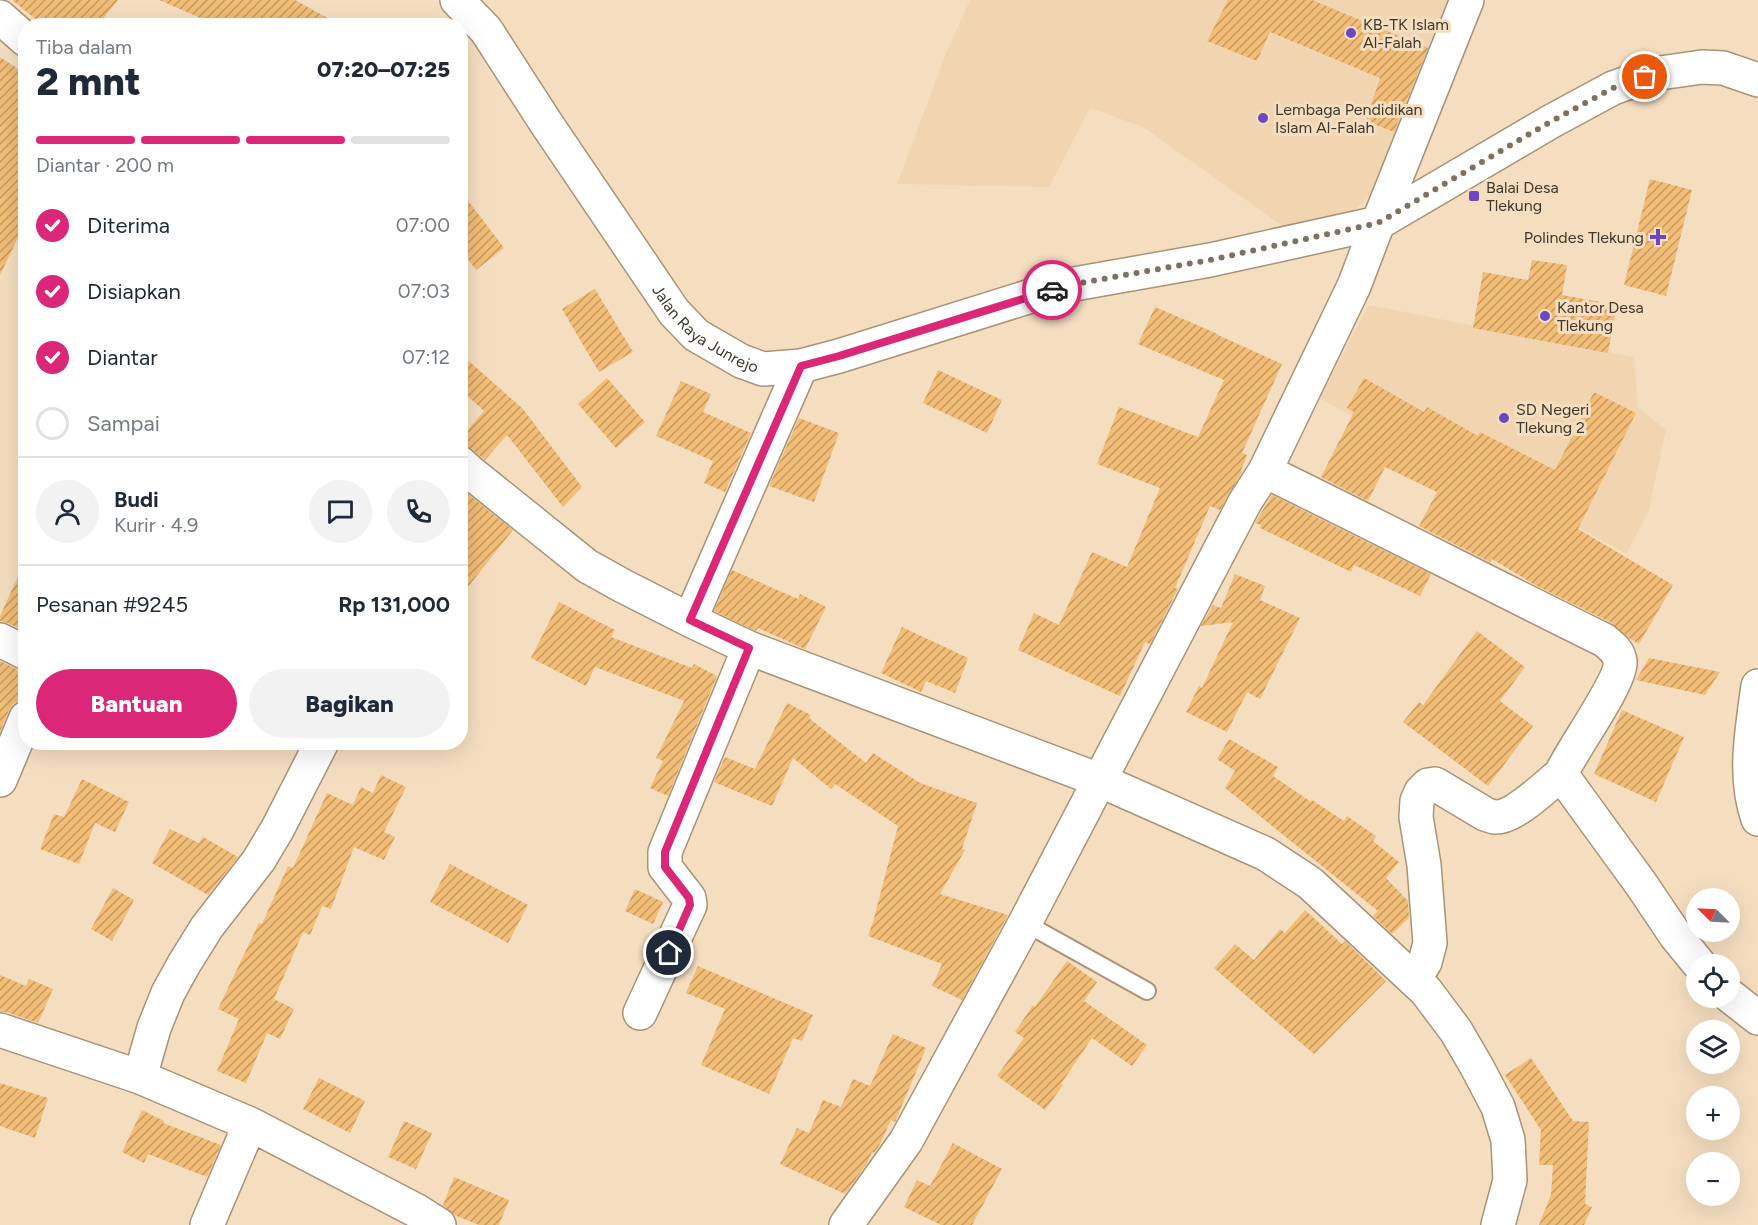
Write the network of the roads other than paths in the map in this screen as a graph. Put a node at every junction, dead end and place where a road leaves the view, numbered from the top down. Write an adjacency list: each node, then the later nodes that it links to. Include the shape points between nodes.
1 (457, 0): 7 (street, Jalan Raya Junrejo, via 486,30 674,312 696,336 741,362 764,369)
2 (1467, 0): 6 (street)
3 (0, 17): 4 (street)
4 (18, 33)
5 (1758, 80): 6 (street, Jalan Raya Junrejo, via 1724,68 1702,67 1630,81 1550,122)
6 (1378, 223): 7 (street, Jalan Raya Junrejo, via 1210,260 1063,286); 8 (street, via 1354,286)
7 (801, 366): 10 (street)
8 (1265, 471): 17 (street, via 1614,648 1621,665 1619,673); 19 (street)
9 (468, 477): 10 (street, via 587,566)
10 (690, 620): 13 (street)
11 (0, 640): 12 (street)
12 (18, 648)
13 (749, 648): 19 (street); 26 (street, via 665,852 665,867 689,898 690,905)
14 (1758, 686): 20 (street, via 1749,774)
15 (18, 737): 18 (street)
16 (318, 750): 29 (street, via 260,860 207,927 168,993)
17 (1561, 774): 22 (street); 23 (street, via 1520,808 1494,817 1435,784 1421,792 1416,816 1430,943)
18 (0, 780)
19 (1099, 780): 21 (street); 23 (street, via 1266,854 1310,884)
20 (1758, 819)
21 (1025, 923): 24 (lane); 33 (street, via 906,1141)
22 (1691, 954)
23 (1414, 980): 34 (street, via 1455,1031 1498,1107 1508,1140 1510,1180)
24 (1147, 991)
25 (1740, 1004): 27 (street)
26 (640, 1013)
27 (1758, 1018)
28 (0, 1030): 29 (street)
29 (140, 1077): 30 (street)
30 (250, 1124): 31 (street); 32 (street)
31 (422, 1220)
32 (207, 1225)
33 (846, 1225)
34 (1498, 1225)

